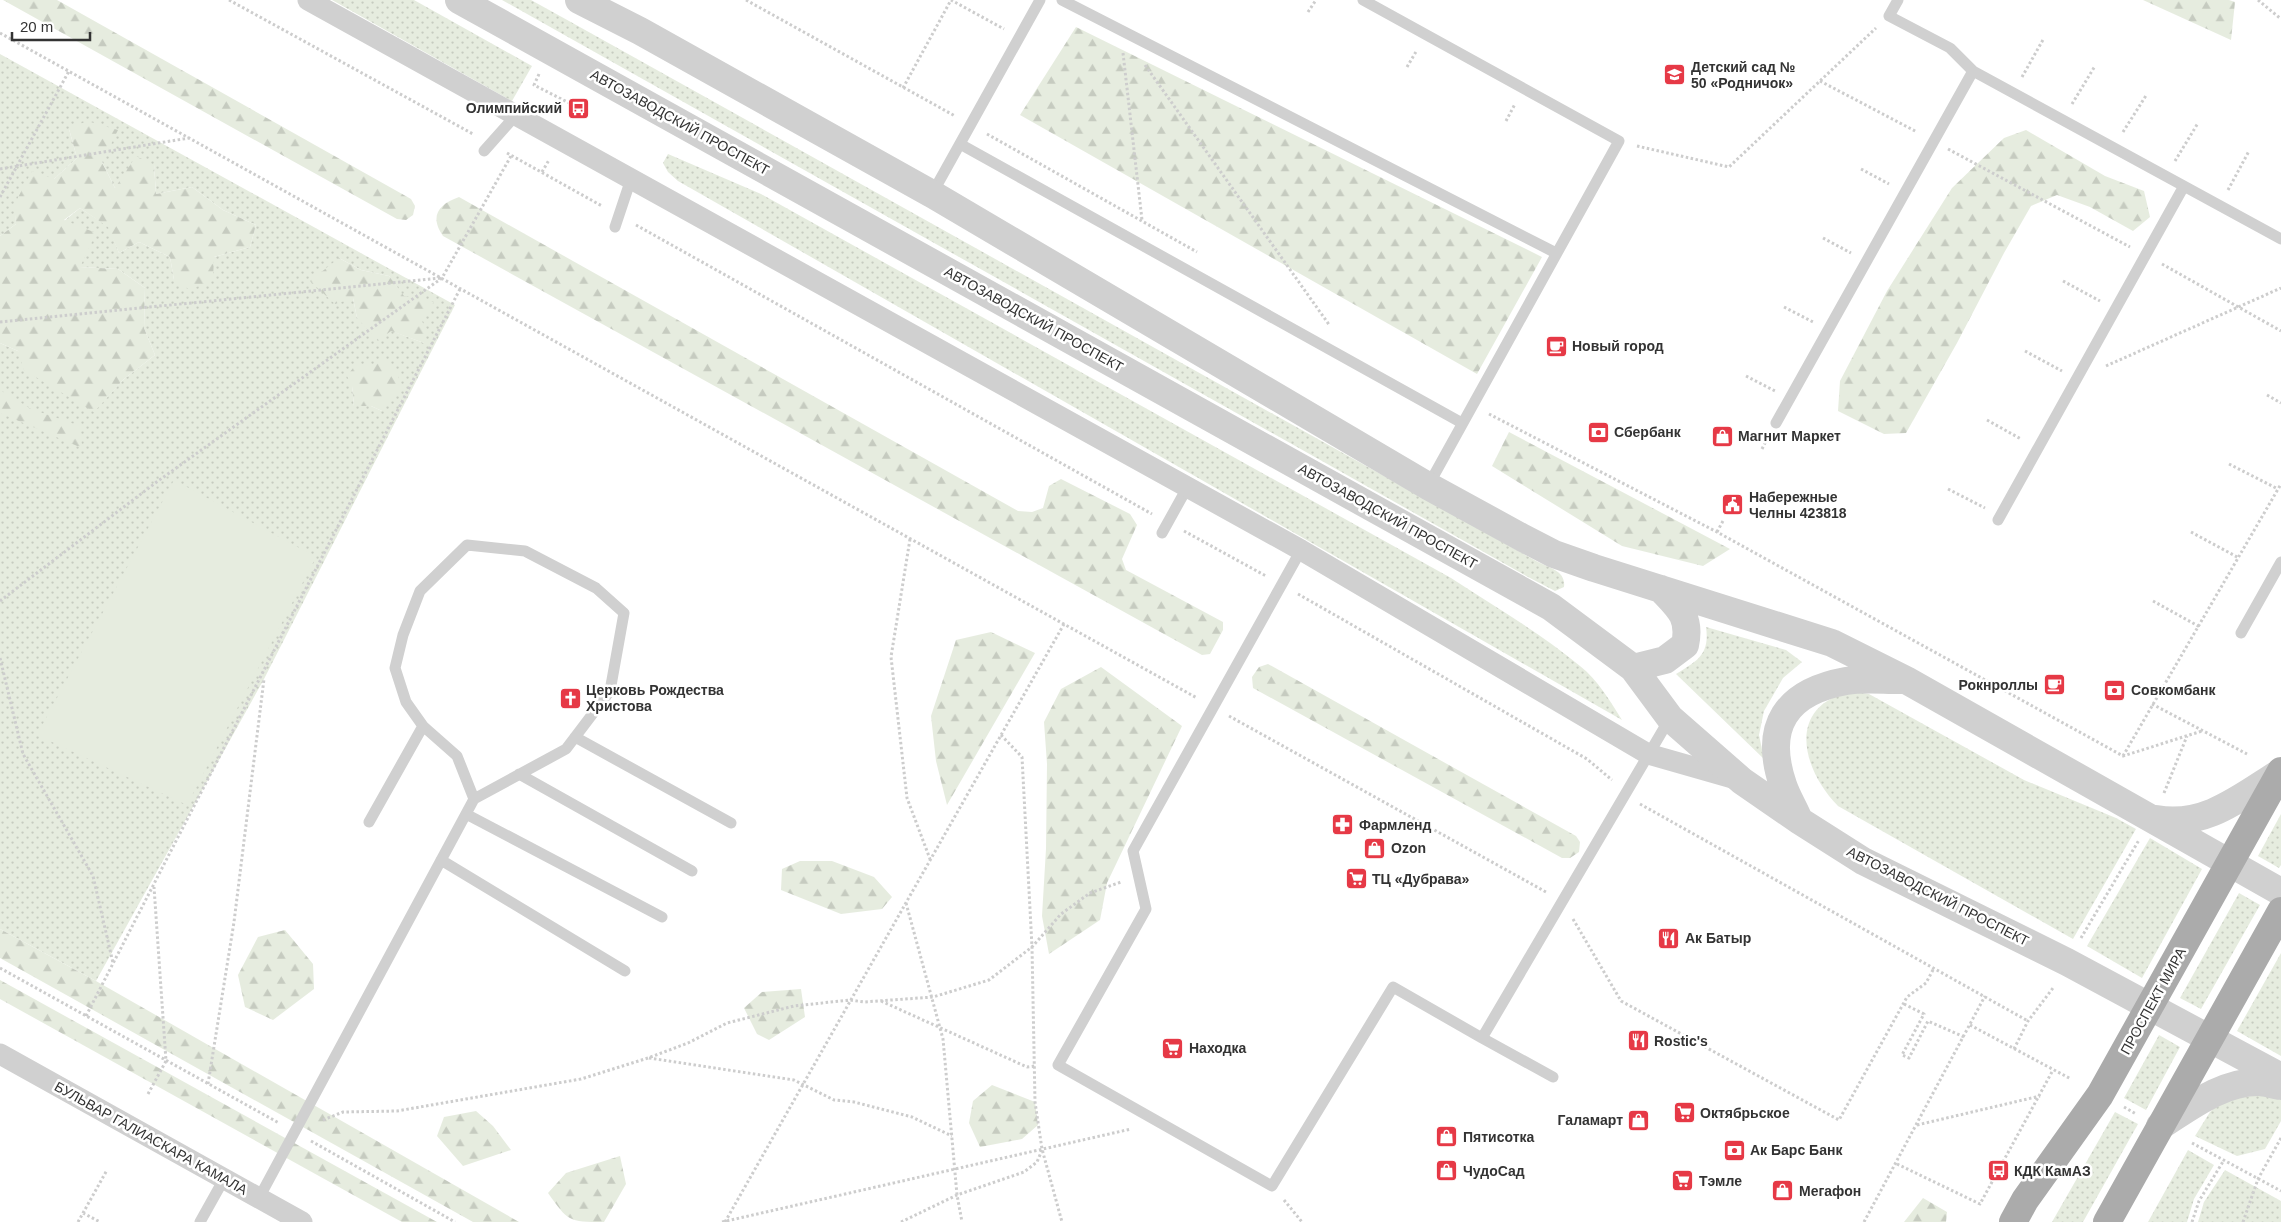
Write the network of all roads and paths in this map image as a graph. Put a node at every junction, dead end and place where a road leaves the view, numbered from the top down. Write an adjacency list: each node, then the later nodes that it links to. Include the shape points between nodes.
1 (228, 0): 38 (path)
2 (308, 0): 30 (street)
3 (459, 0): 107 (street, АВТОЗАВОДСКИЙ ПРОСПЕКТ, via 1551,607)
4 (579, 0): 48 (street)
5 (746, 0): 27 (path)
6 (1040, 0): 19 (lane)
7 (1062, 0): 17 (lane)
8 (1316, 0): 14 (path)
9 (1363, 0): 35 (lane)
10 (1898, 0): 15 (lane)
11 (2258, 0): 13 (path)
12 (2266, 0): 13 (path)
13 (2266, 7): 16 (path)
14 (1308, 12)
15 (1889, 16): 24 (lane, via 1950,48); 25 (path)
16 (2281, 19)
17 (1120, 30): 51 (path); 55 (lane); 68 (path)
18 (0, 33): 22 (path)
19 (1020, 37): 27 (path, via 951,0); 33 (lane)
20 (2044, 38): 28 (path)
21 (2095, 66): 31 (path)
22 (69, 71): 34 (path); 49 (path)
23 (541, 71): 26 (path)
24 (1973, 71): 28 (lane); 36 (lane)
25 (1820, 81): 35 (path, via 1729,167); 36 (path)
26 (534, 85)
27 (904, 88): 33 (path)
28 (2013, 93): 31 (lane)
29 (2146, 94): 39 (path)
30 (516, 115): 38 (lane); 45 (street)
31 (2062, 119): 39 (lane)
32 (2198, 123): 44 (path)
33 (971, 125): 37 (lane); 51 (path)
34 (189, 138): 42 (path); 59 (path)
35 (1619, 141): 55 (lane)
36 (1933, 141): 47 (lane); 57 (path)
37 (960, 144): 48 (lane); 80 (lane)
38 (487, 147): 41 (path)
39 (2114, 148): 44 (lane)
40 (2249, 151): 50 (path)
41 (511, 156): 52 (path); 59 (path)
42 (0, 169)
43 (1861, 169): 47 (path)
44 (2166, 176): 46 (lane)
45 (631, 179): 52 (lane); 86 (street)
46 (2184, 186): 50 (lane); 57 (lane)
47 (1905, 193): 58 (lane)
48 (932, 194): 85 (street)
49 (0, 197)
50 (2219, 206): 54 (lane)
51 (1142, 220): 56 (path)
52 (617, 221): 91 (path)
53 (1823, 238): 58 (path)
54 (2281, 239)
55 (1556, 253): 78 (lane)
56 (1202, 254)
57 (2146, 255): 64 (path); 65 (lane)
58 (1866, 261): 70 (lane)
59 (442, 278): 62 (path); 67 (path); 101 (path, via 158,481)
60 (2063, 281): 65 (path)
61 (2281, 288): 64 (path)
62 (460, 289): 95 (path); 136 (path)
63 (1784, 307): 70 (path)
64 (2238, 307): 71 (path); 74 (path)
65 (2116, 309): 74 (lane)
66 (1321, 321): 68 (path)
67 (0, 322)
68 (1330, 326): 69 (path)
69 (1338, 330)
70 (1828, 330): 76 (lane)
71 (2281, 331)
72 (2025, 351): 74 (path)
73 (1746, 376): 76 (path)
74 (2077, 379): 82 (lane)
75 (2267, 395): 77 (path)
76 (1790, 399): 81 (lane)
77 (2281, 403)
78 (1472, 405): 80 (lane); 92 (path)
79 (1987, 420): 82 (path)
80 (1462, 423): 85 (lane)
81 (1776, 423)
82 (2038, 448): 89 (lane)
83 (2229, 464): 88 (path)
84 (2281, 484): 88 (path)
85 (1428, 486): 100 (street, via 1554,554)
86 (1187, 488): 91 (lane); 96 (street)
87 (1948, 489): 89 (path)
88 (2278, 489): 97 (path)
89 (1999, 518)
90 (1724, 519): 92 (path)
91 (1168, 522): 94 (lane); 99 (path)
92 (1718, 532): 120 (path)
93 (2191, 532): 97 (path)
94 (1162, 533)
95 (910, 539): 103 (path); 131 (path, via 891,657 907,798)
96 (1301, 550): 99 (lane); 118 (street)
97 (2239, 558): 104 (path)
98 (2281, 562): 105 (lane)
99 (1282, 585): 111 (lane); 124 (path, via 1587,759)
100 (1661, 588): 107 (street, via 1684,614 1688,634 1685,645 1665,660); 109 (street, via 1832,643)
101 (0, 601)
102 (2153, 601): 104 (path)
103 (1064, 624): 111 (path); 115 (path)
104 (2200, 627): 110 (path)
105 (2242, 634)
106 (0, 658): 144 (path, via 23,754 93,876)
107 (1633, 668): 112 (street, АВТОЗАВОДСКИЙ ПРОСПЕКТ)
108 (264, 679): 171 (path, via 234,922)
109 (1906, 680): 127 (street); 128 (street, via 1848,680 1814,689 1792,704 1778,729 1776,758)
110 (2152, 704): 114 (path); 120 (path)
111 (1214, 707): 135 (lane, via 1133,851); 138 (path)
112 (1670, 718): 118 (lane); 123 (street, АВТОЗАВОДСКИЙ ПРОСПЕКТ)
113 (423, 726): 117 (lane, via 406,702 395,668 420,591 468,545 525,551 596,588 624,613 610,691); 125 (lane, via 456,756); 129 (lane)
114 (2202, 731): 116 (path); 119 (path)
115 (1001, 735): 131 (path); 143 (path, via 1022,757)
116 (2187, 735): 120 (path); 127 (path)
117 (576, 737): 122 (lane, via 566,749); 130 (lane)
118 (1648, 754): 123 (street); 124 (lane)
119 (2247, 754)
120 (2123, 756)
121 (2281, 771): 127 (street, via 2233,803 2202,818 2174,822); 133 (main road, ПРОСПЕКТ МИРА)
122 (519, 774): 125 (lane); 134 (lane)
123 (1742, 781): 128 (street, АВТОЗАВОДСКИЙ ПРОСПЕКТ)
124 (1626, 792): 138 (lane); 146 (path, via 1643,806)
125 (474, 799): 126 (lane)
126 (466, 814): 132 (lane); 141 (lane)
127 (2152, 816): 133 (street); 142 (path)
128 (1800, 821): 154 (street, АВТОЗАВОДСКИЙ ПРОСПЕКТ, via 1863,861 2050,953)
129 (369, 822)
130 (731, 822)
131 (930, 859): 139 (path)
132 (441, 860): 147 (lane); 179 (lane)
133 (2231, 864): 137 (street); 154 (main road, ПРОСПЕКТ МИРА)
134 (692, 871)
135 (1138, 875): 143 (path, via 1090,893 1061,914); 165 (lane, via 1146,909)
136 (154, 885): 144 (path); 164 (path)
137 (2281, 892)
138 (1562, 901): 153 (path, via 1621,1002 1839,1120); 159 (lane)
139 (905, 903): 150 (path); 151 (path)
140 (2281, 911): 160 (main road)
141 (662, 917)
142 (2080, 940)
143 (1032, 947): 150 (path, via 988,980); 183 (path, via 1035,1102)
144 (113, 964): 155 (path)
145 (0, 968): 155 (path)
146 (1934, 968): 149 (path); 153 (path, via 1926,983 1907,997)
147 (625, 971)
148 (2053, 988): 156 (path)
149 (1985, 996): 156 (path); 157 (path)
150 (933, 997): 152 (path); 180 (path, via 943,1039)
151 (850, 1000): 152 (path); 163 (path, via 794,1006 727,1023); 170 (path)
152 (880, 1000): 165 (path, via 1027,1067)
153 (1904, 1004): 158 (path, via 1924,1014 1902,1055 1909,1058 1928,1021)
154 (2150, 1007): 160 (street, АВТОЗАВОДСКИЙ ПРОСПЕКТ); 206 (main road, ПРОСПЕКТ МИРА, via 2100,1095 2025,1200)
155 (86, 1016): 164 (path)
156 (2028, 1021): 161 (path)
157 (1970, 1025): 158 (path); 161 (path)
158 (1964, 1036): 178 (path)
159 (1482, 1038): 167 (lane); 190 (lane, via 1392,987)
160 (2210, 1038): 168 (street, АВТОЗАВОДСКИЙ ПРОСПЕКТ); 177 (main road)
161 (2014, 1049): 166 (path)
162 (0, 1054): 189 (street, БУЛЬВАР ГАЛИАСКАРА КАМАЛА)
163 (648, 1058): 170 (path); 179 (path, via 581,1078 396,1111 344,1112)
164 (166, 1061): 171 (path); 173 (path)
165 (1058, 1065): 176 (lane)
166 (2054, 1070): 169 (path); 174 (path)
167 (1553, 1077)
168 (2281, 1077)
169 (2072, 1079)
170 (804, 1083): 180 (path, via 834,1100 912,1117); 200 (path)
171 (208, 1084): 179 (path)
172 (2281, 1086): 177 (street, via 2259,1082 2231,1086)
173 (148, 1094)
174 (2040, 1096): 178 (path); 185 (path, via 1980,1204)
175 (2119, 1105): 177 (path)
176 (1160, 1122): 183 (path); 190 (lane)
177 (2151, 1122): 207 (main road)
178 (1916, 1125): 185 (path)
179 (294, 1132): 193 (lane); 199 (path)
180 (952, 1136): 186 (path)
181 (2281, 1138): 188 (path)
182 (2192, 1143): 184 (path)
183 (1042, 1149): 186 (path); 192 (path, via 1037,1162 1024,1172); 203 (path)
184 (2224, 1160): 188 (path); 208 (path, via 2198,1201)
185 (1897, 1164): 205 (path)
186 (956, 1169): 192 (path); 200 (path)
187 (107, 1170): 194 (path)
188 (2258, 1178): 191 (path); 209 (path)
189 (224, 1179): 193 (street, БУЛЬВАР ГАЛИАСКАРА КАМАЛА); 197 (lane)
190 (1272, 1186): 204 (path)
191 (2281, 1191)
192 (957, 1196): 201 (path); 202 (path)
193 (259, 1198): 198 (street, БУЛЬВАР ГАЛИАСКАРА КАМАЛА)
194 (83, 1213): 195 (path); 196 (path)
195 (78, 1222)
196 (100, 1222)
197 (200, 1222)
198 (302, 1222)
199 (456, 1222)
200 (724, 1222)
201 (901, 1222)
202 (962, 1222)
203 (1062, 1222)
204 (1302, 1222)
205 (1864, 1222)
206 (2013, 1222)
207 (2107, 1222)
208 (2192, 1222)
209 (2244, 1222)

